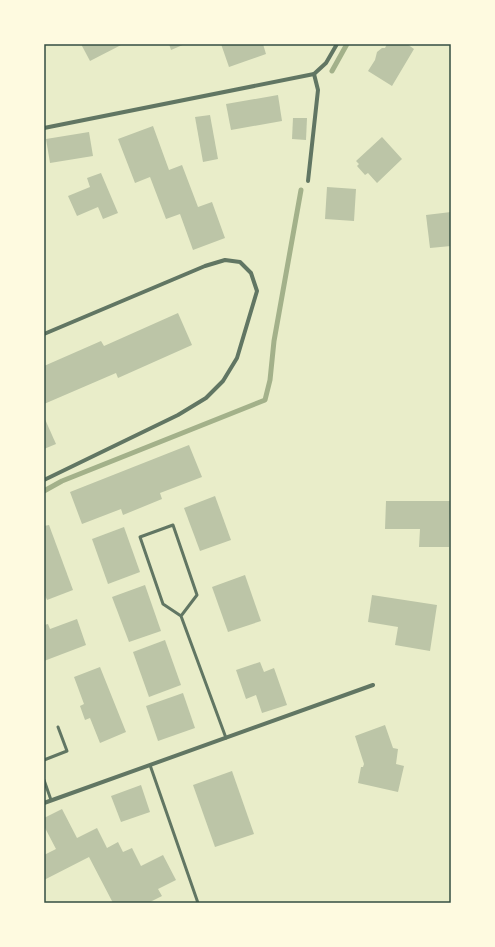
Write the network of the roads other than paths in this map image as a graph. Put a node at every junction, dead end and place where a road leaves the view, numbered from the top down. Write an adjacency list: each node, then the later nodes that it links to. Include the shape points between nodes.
1 (337, 44): 2 (street, via 326,63)
2 (314, 74): 3 (street); 4 (street, via 318,90)
3 (44, 128)
4 (308, 181)
5 (44, 334): 6 (street, via 205,266 225,260 240,262 251,273 257,291 237,358 223,381 206,398 178,415)
6 (44, 480)
7 (181, 616): 7 (lane, via 163,604 140,537 173,525 197,595); 10 (lane)
8 (373, 685): 10 (street)
9 (58, 727): 11 (lane, via 67,751)
10 (226, 738): 12 (street)
11 (44, 760)
12 (150, 765): 14 (street); 16 (lane)
13 (44, 780): 14 (lane)
14 (51, 800): 15 (street)
15 (44, 803)
16 (198, 903)

